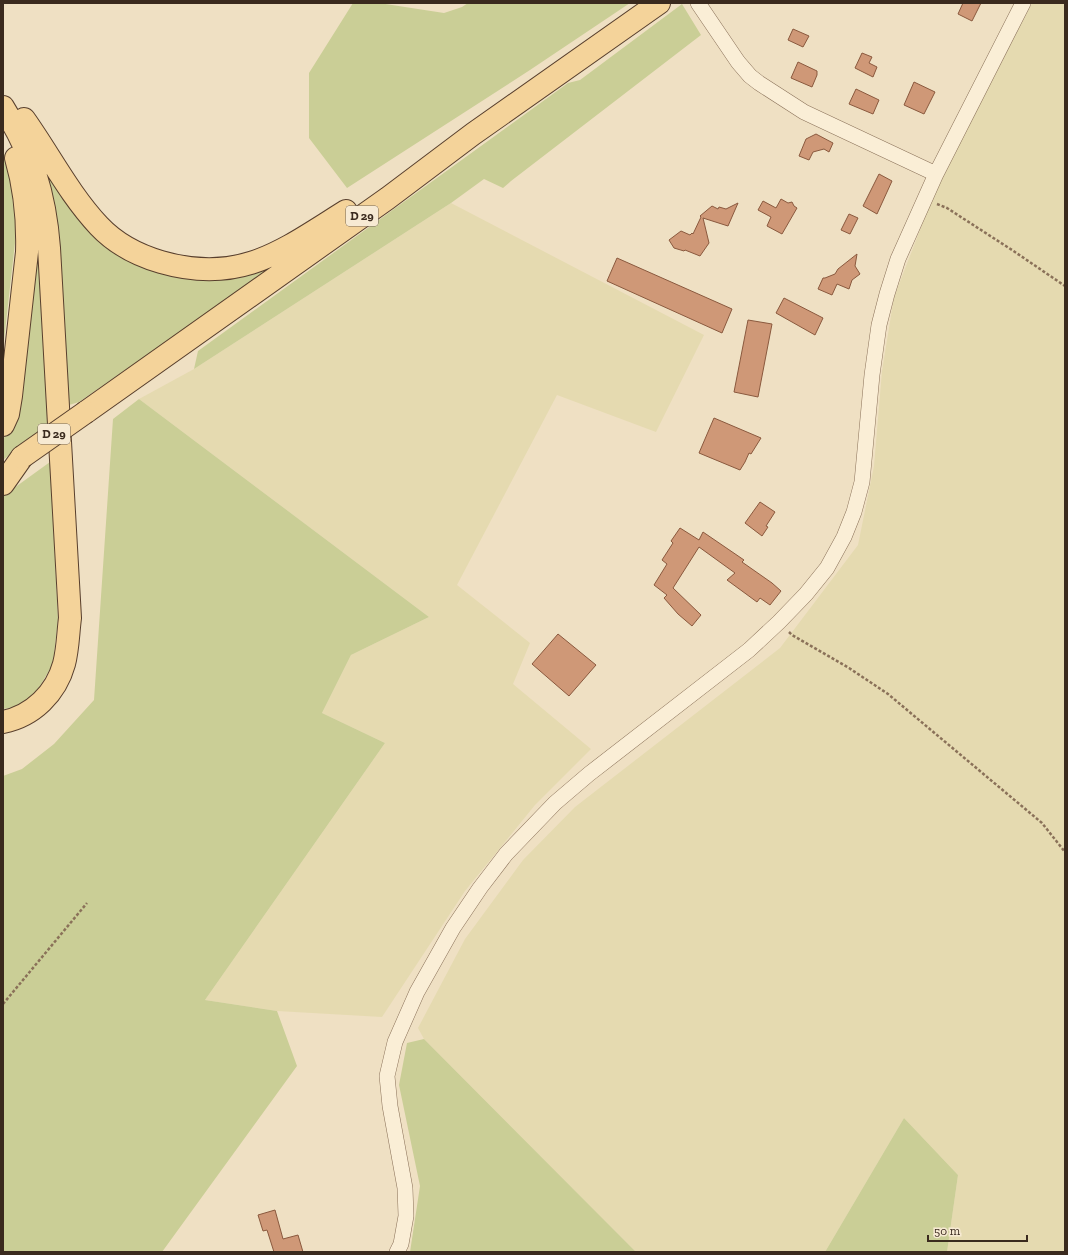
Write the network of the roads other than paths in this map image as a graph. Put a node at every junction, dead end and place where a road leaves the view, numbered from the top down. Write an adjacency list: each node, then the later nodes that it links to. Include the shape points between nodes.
1 (659, 3): 7 (main road, D 29)
2 (698, 3): 8 (street, via 738,62 759,83 804,112)
3 (1023, 3): 8 (street)
4 (3, 95): 7 (main road, via 19,112 76,199 100,227 122,246 137,254 171,265 208,270 246,265 268,257 376,192 440,148)
5 (3, 107): 13 (main road, via 30,157 45,209)
6 (3, 127): 9 (main road, via 16,155 22,178 28,228 12,388 8,414)
7 (473, 134): 10 (main road, D 29, bridge, via 388,198)
8 (936, 174): 16 (street, via 898,259 887,294 879,325 872,375 862,482 844,537 827,568 806,594 749,650 555,803 506,854 480,888 453,928 416,992 395,1042 387,1076 405,1188 406,1216)
9 (3, 425)
10 (22, 457): 11 (main road, D 29); 12 (main road)
11 (3, 470)
12 (3, 484)
13 (70, 618): 14 (main road, via 64,663 55,685 32,710); 15 (main road, via 76,637 76,656 63,691 54,704 33,721)
14 (3, 722)
15 (3, 732)
16 (397, 1252)

